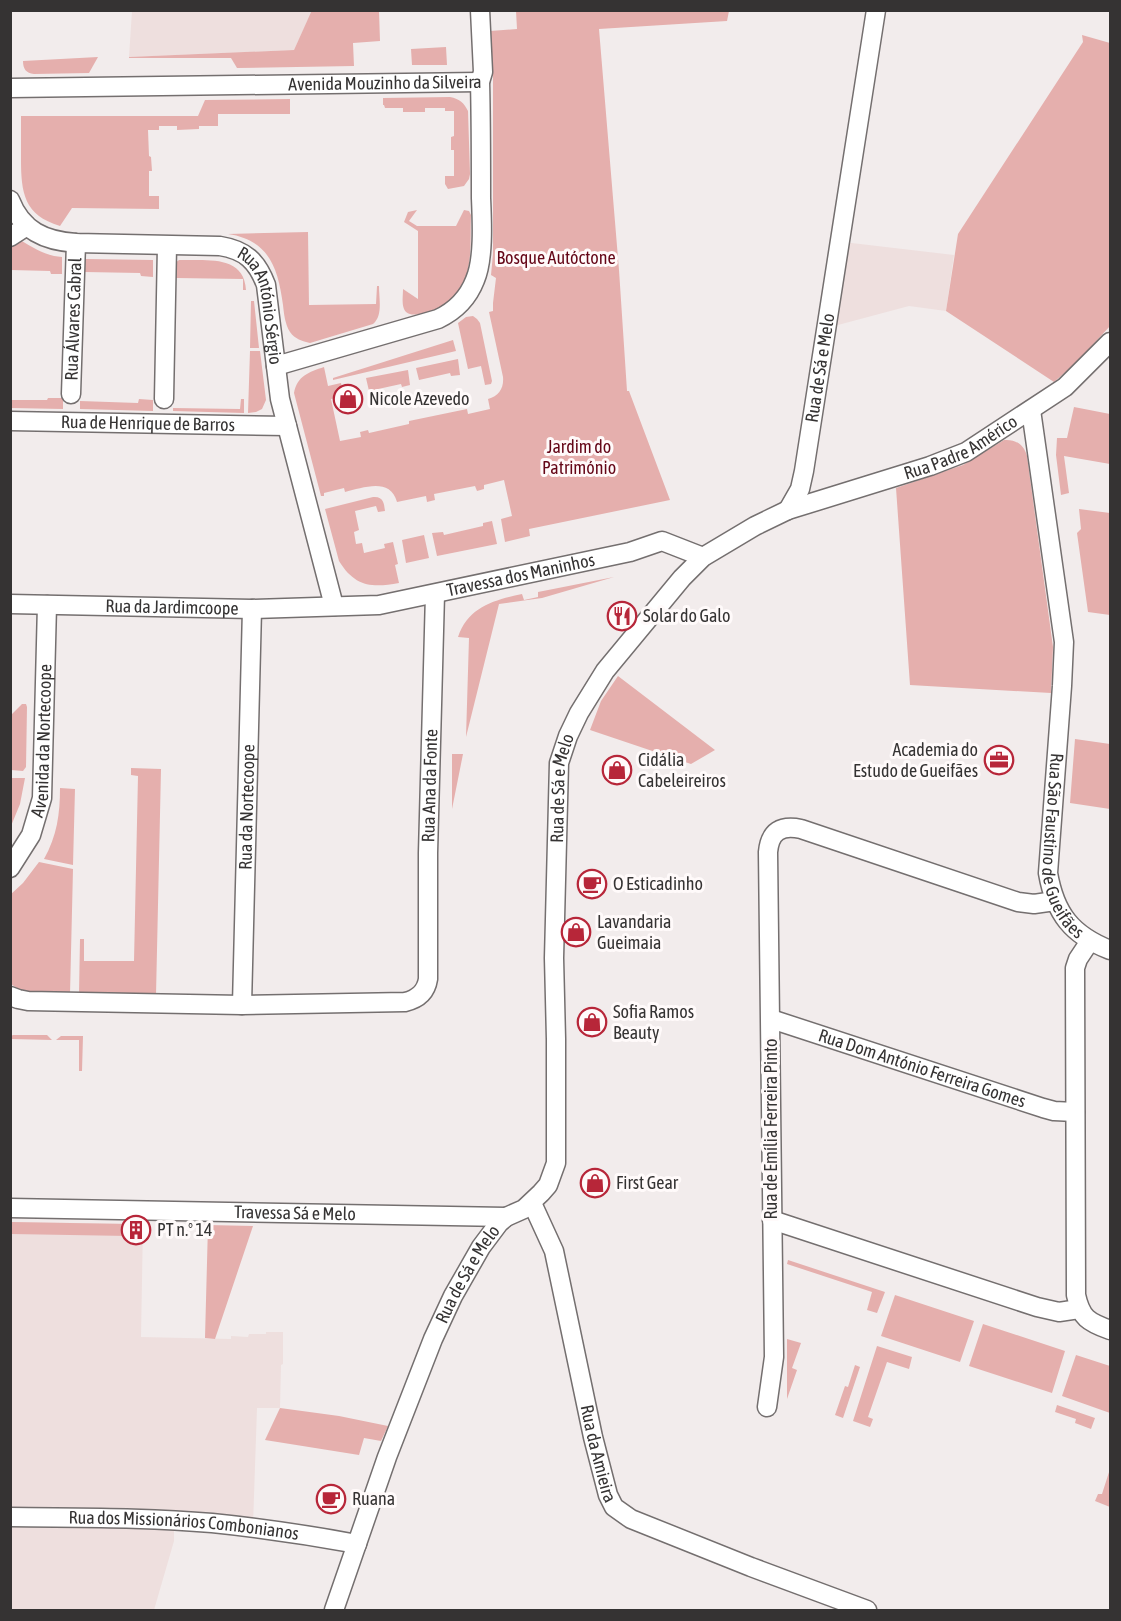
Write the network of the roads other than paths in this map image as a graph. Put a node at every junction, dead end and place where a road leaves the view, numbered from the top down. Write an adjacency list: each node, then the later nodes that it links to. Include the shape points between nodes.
1 (480, 10): 3 (street)
2 (876, 10): 16 (street, Rua de Sá e Melo, via 804,471 800,489)
3 (480, 82): 4 (street, Avenida Mouzinho da Silveira); 10 (street, Avenida Mouzinho da Silveira, via 480,258 477,276 466,297 438,319)
4 (10, 88)
5 (16, 214): 6 (street); 7 (street, Rua António Sérgio, via 43,237)
6 (10, 237)
7 (76, 243): 8 (street, Rua António Sérgio); 11 (street, Rua Álvares Cabral)
8 (167, 246): 10 (street, Rua António Sérgio, via 232,248 256,265 266,285); 12 (street)
9 (1110, 342): 13 (street, Rua Padre Américo, via 1065,387)
10 (276, 366): 15 (street, Rua António Sérgio)
11 (71, 394)
12 (164, 399)
13 (1031, 410): 16 (street, Rua Padre Américo, via 966,452); 24 (street, Rua São Faustino de Gueifães, via 1064,642 1048,864)
14 (10, 421): 15 (street, Rua de Henrique de Barros)
15 (287, 426): 21 (street, Rua António Sérgio)
16 (788, 510): 17 (street, Rua de Sá e Melo)
17 (703, 557): 18 (street, Travessa dos Maninhos, via 662,541 630,552); 31 (street, Rua de Sá e Melo, via 605,671 579,712 561,753 554,958 556,1163 548,1185)
18 (435, 594): 21 (street, Travessa dos Maninhos, via 379,605); 28 (street, Rua Ana da Fonte, via 425,989 405,1002)
19 (10, 604): 20 (street, Rua da Jardimcoope)
20 (48, 604): 22 (street, Rua da Jardimcoope); 23 (street, Avenida da Nortecoope, via 42,798 31,835)
21 (334, 606): 22 (street, Rua da Jardimcoope)
22 (252, 609): 28 (street, Rua da Nortecoope)
23 (10, 868)
24 (1055, 901): 25 (street, Rua São Faustino de Gueifães, via 1067,921); 29 (street, Rua de Emília Ferreira Pinto, via 1018,902 790,827 781,828 768,852)
25 (1090, 941): 26 (street); 30 (street, Rua São Faustino de Gueifães, via 1075,968)
26 (1110, 950)
27 (10, 996): 28 (street, via 28,1001)
28 (242, 1005)
29 (771, 1019): 30 (street, Rua Dom António Ferreira Gomes, via 1042,1108); 34 (street, Rua de Emília Ferreira Pinto)
30 (1075, 1112): 35 (street, Rua São Faustino de Gueifães)
31 (532, 1203): 33 (street, Rua de Sá e Melo); 41 (street, Rua da Amieira, via 554,1251 593,1437 614,1507 632,1519)
32 (10, 1208): 33 (street, Travessa Sá e Melo)
33 (506, 1217): 39 (street, Rua de Sá e Melo, via 482,1246 438,1329)
34 (772, 1220): 35 (street, via 1051,1311); 37 (street, Rua de Emília Ferreira Pinto, via 774,1357)
35 (1079, 1309): 36 (street, via 1088,1320)
36 (1110, 1330)
37 (766, 1407)
38 (10, 1517): 39 (street, Rua dos Missionários Combonianos, via 210,1523)
39 (357, 1544): 40 (street, Rua de Sá e Melo)
40 (334, 1611)
41 (867, 1611)

